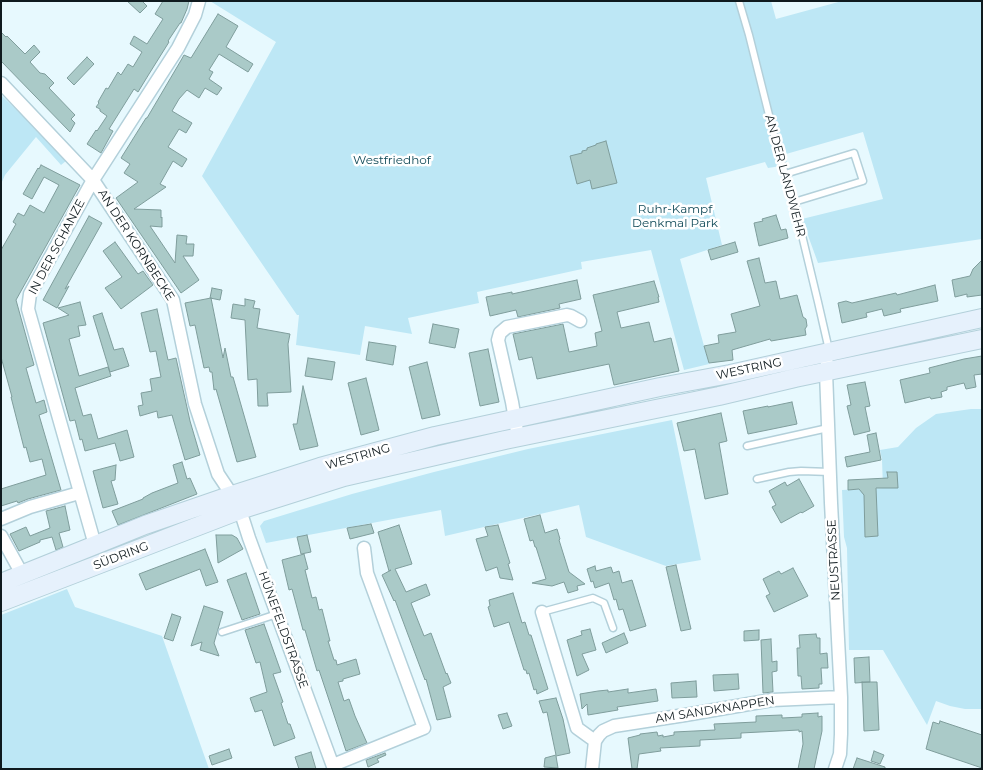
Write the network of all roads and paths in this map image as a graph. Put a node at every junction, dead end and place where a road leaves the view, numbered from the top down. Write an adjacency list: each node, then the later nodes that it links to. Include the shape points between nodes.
1 (199, 1): 5 (street, IN DER SCHANZE, via 178,48)
2 (739, 1): 4 (lane, AN DER LANDWEHR)
3 (1, 83): 5 (street, AN DER KORNBECKE)
4 (785, 174): 6 (lane, AN DER LANDWEHR); 6 (lane, via 854,153 857,162 863,181)
5 (93, 180): 18 (street, IN DER SCHANZE, via 30,294 28,309); 19 (street, AN DER KORNBECKE, via 174,300 195,404 218,474)
6 (794, 202): 10 (lane, AN DER LANDWEHR)
7 (982, 318): 10 (main road, WESTRING)
8 (580, 320): 12 (street, via 566,315 507,327 500,333 498,340)
9 (982, 339): 11 (main road, WESTRING)
10 (829, 351): 11 (street, NEUSTRASSE); 12 (main road, WESTRING)
11 (826, 372): 13 (street, NEUSTRASSE); 14 (main road, WESTRING)
12 (515, 419): 14 (street); 19 (main road, WESTRING, via 435,436 320,468)
13 (828, 428): 15 (lane); 16 (street, NEUSTRASSE)
14 (518, 437): 19 (main road, WESTRING)
15 (746, 446)
16 (830, 472): 17 (lane, via 788,472); 31 (street, NEUSTRASSE)
17 (757, 479)
18 (79, 492): 20 (street); 22 (street, IN DER SCHANZE)
19 (236, 503): 22 (main road, SÜDRING, via 145,525); 26 (main road, SÜDRING); 28 (street, HÜNEFELDSTRASSE)
20 (1, 519)
21 (1, 536): 24 (street)
22 (95, 545): 24 (main road, SÜDRING)
23 (364, 548): 33 (street, HÜNEFELDSTRASSE, via 367,573 424,728)
24 (22, 574): 25 (main road, SÜDRING)
25 (1, 583)
26 (1, 602)
27 (542, 612): 29 (lane, via 593,598 604,603); 32 (street, via 576,728)
28 (277, 614): 30 (lane); 33 (street, HÜNEFELDSTRASSE)
29 (613, 628)
30 (222, 632)
31 (841, 697): 32 (street, AM SANDKNAPPEN, via 772,700 614,726 603,731); 35 (street, NEUSTRASSE, via 840,754)
32 (595, 741): 34 (street)
33 (333, 767)
34 (592, 769)
35 (835, 769)

